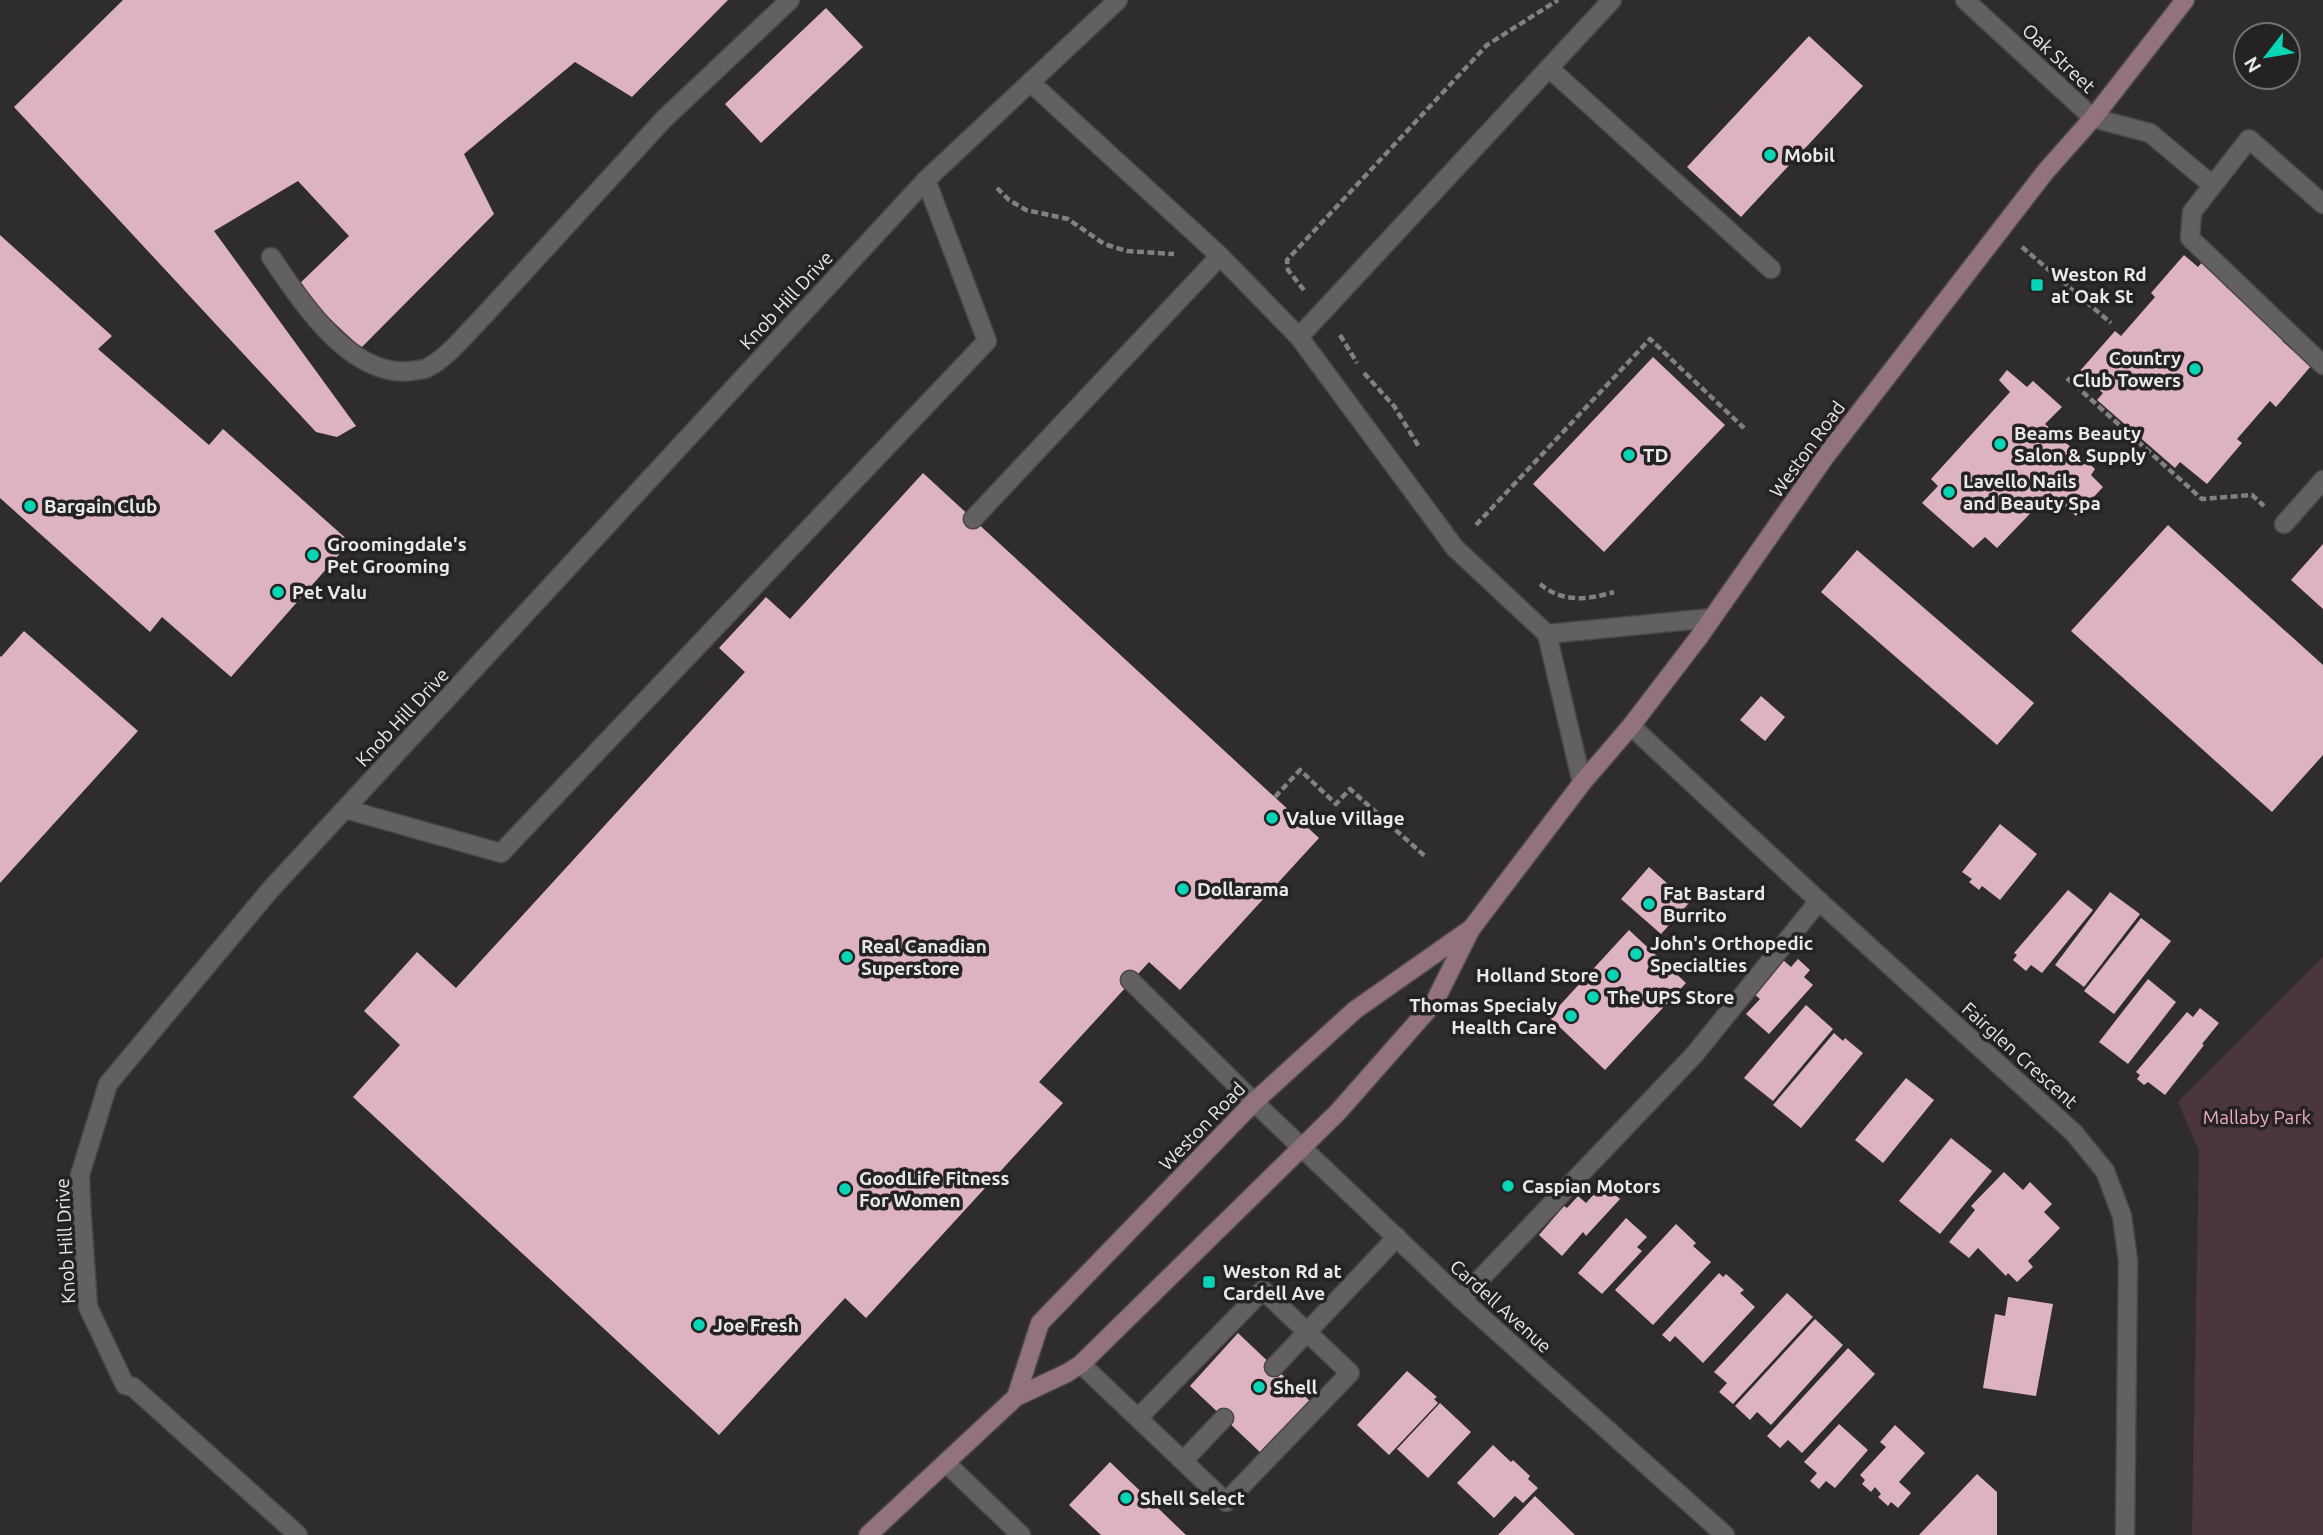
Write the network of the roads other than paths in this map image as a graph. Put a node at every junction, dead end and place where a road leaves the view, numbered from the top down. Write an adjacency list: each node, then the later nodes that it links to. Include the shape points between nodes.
1 (790, 0): 13 (street, via 664,119 479,321 425,369 400,372 376,368 340,342 308,310)
2 (1118, 0): 7 (street, Knob Hill Drive)
3 (1612, 0): 6 (street)
4 (1965, 0): 8 (street, Oak Street)
5 (2185, 0): 8 (main road, Weston Road)
6 (1549, 68): 14 (street); 15 (street)
7 (1030, 82): 9 (street, Knob Hill Drive); 12 (street)
8 (2093, 118): 10 (street, via 2150,133); 20 (main road, Weston Road, via 2046,171 1825,457)
9 (926, 180): 24 (street, Knob Hill Drive); 24 (street, via 987,341 501,853)
10 (2212, 185): 11 (street, via 2249,139); 16 (street, via 2192,212 2190,238)
11 (2323, 204)
12 (1220, 256): 15 (street); 18 (street)
13 (271, 257)
14 (1771, 269)
15 (1299, 337): 21 (street, via 1455,548)
16 (2323, 365)
17 (2323, 480): 19 (street)
18 (973, 519)
19 (2284, 524)
20 (1712, 618): 21 (street); 22 (main road, Weston Road)
21 (1546, 634): 23 (street)
22 (1631, 726): 23 (main road, Weston Road); 25 (street, Fairglen Crescent)
23 (1582, 783): 26 (main road, Weston Road)
24 (345, 809): 40 (street, Knob Hill Drive, via 270,890 108,1084 80,1175 88,1307 125,1385 133,1387)
25 (1819, 901): 31 (street, via 1694,1055); 44 (street, Fairglen Crescent, via 2074,1133 2105,1171 2122,1216 2128,1261)
26 (1471, 929): 28 (main road, Weston Road, via 1355,1010); 29 (main road, Weston Road, via 1434,1003)
27 (1130, 980): 28 (street, Cardell Avenue)
28 (1254, 1102): 29 (street, Cardell Avenue); 35 (main road, Weston Road, via 1040,1324)
29 (1302, 1148): 30 (street, Cardell Avenue); 33 (main road, Weston Road)
30 (1397, 1237): 31 (street, Cardell Avenue); 32 (street)
31 (1461, 1298): 43 (street, Cardell Avenue)
32 (1307, 1331): 34 (street); 36 (street, via 1263,1290); 38 (street, via 1350,1373 1226,1502)
33 (1081, 1364): 35 (main road, Weston Road); 36 (street)
34 (1274, 1367)
35 (1016, 1397): 39 (main road, Weston Road)
36 (1139, 1417): 38 (street)
37 (1224, 1418): 38 (street)
38 (1184, 1460)
39 (947, 1464): 41 (main road, Weston Road); 42 (street)
40 (298, 1535)
41 (868, 1535)
42 (1021, 1535)
43 (1725, 1535)
44 (2125, 1535)

